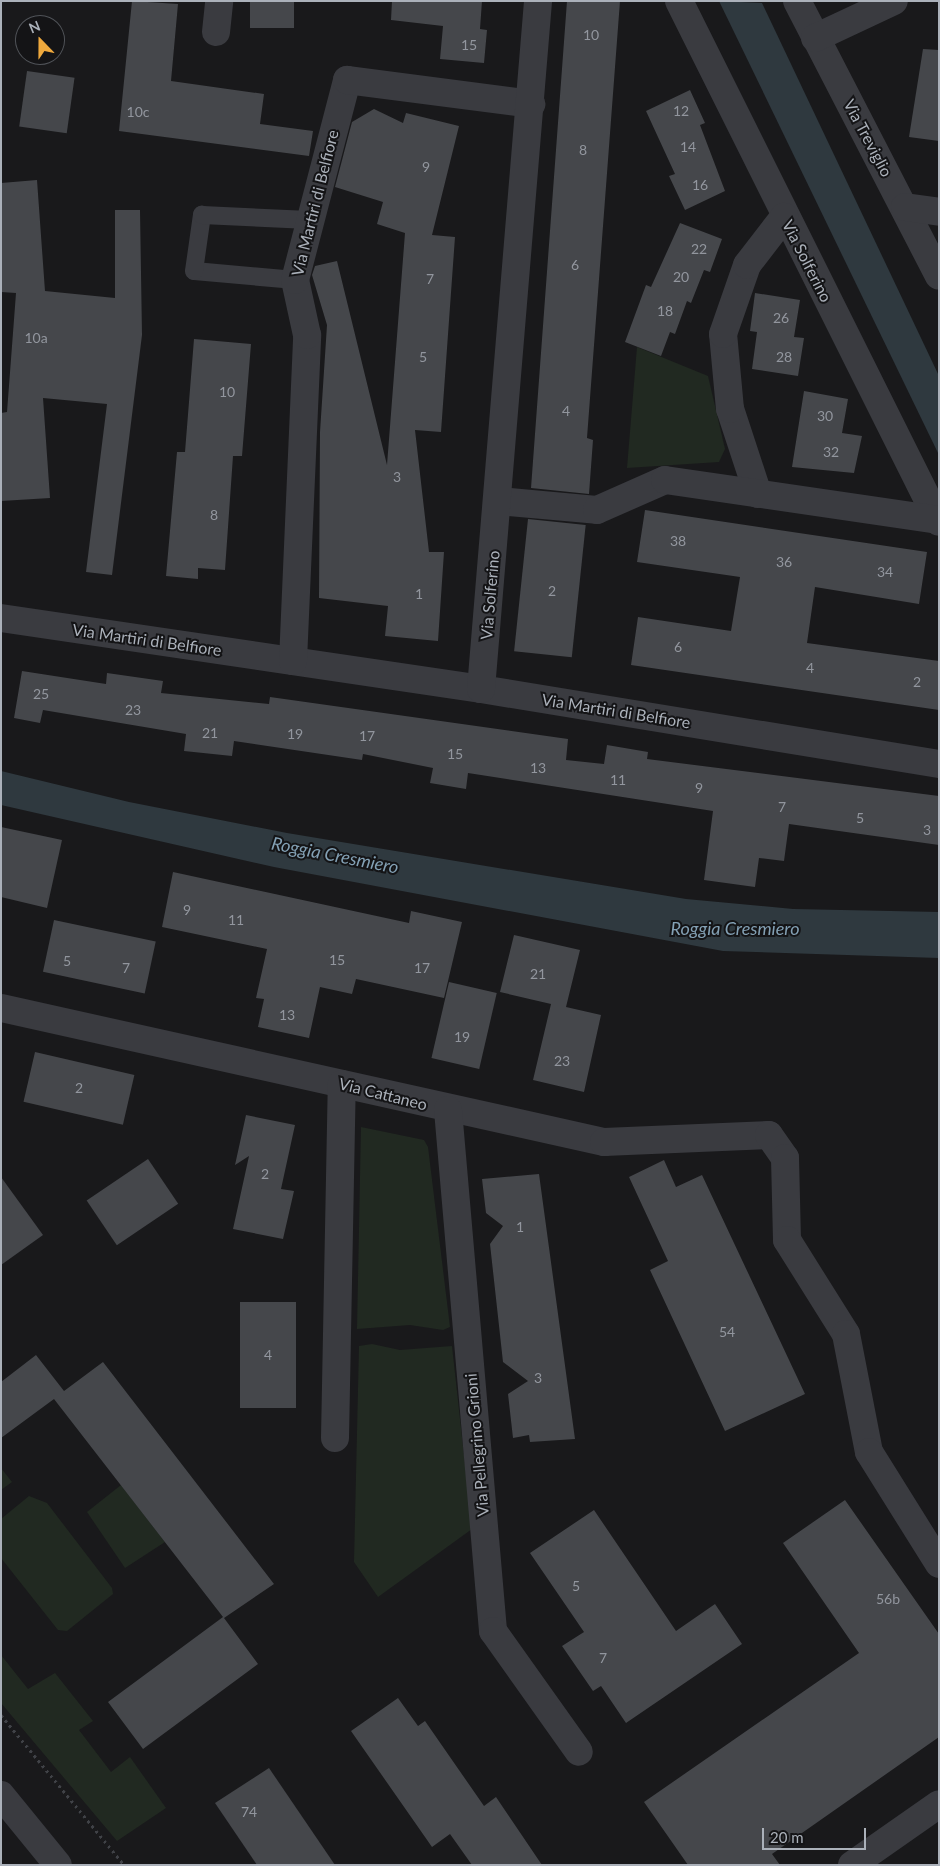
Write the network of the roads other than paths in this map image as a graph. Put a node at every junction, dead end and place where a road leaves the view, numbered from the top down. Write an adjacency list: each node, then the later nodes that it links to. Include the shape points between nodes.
1 (219, 1): 6 (street)
2 (538, 1): 8 (street, Via Solferino)
3 (679, 1): 11 (street, Via Solferino)
4 (797, 1): 7 (street, Via Treviglio)
5 (894, 1): 7 (street)
6 (216, 32)
7 (815, 38): 9 (street, Via Treviglio)
8 (531, 104): 12 (street, Via Martiri di Belfiore, via 347,80); 16 (street, Via Solferino)
9 (905, 207): 10 (street); 13 (street, Via Treviglio)
10 (939, 212)
11 (784, 216): 15 (street, via 747,266 723,334 730,410); 17 (street, Via Solferino)
12 (309, 220): 14 (street, Via Martiri di Belfiore); 14 (lane, via 202,215 194,271)
13 (939, 276)
14 (295, 280): 19 (street, Via Martiri di Belfiore, via 307,335)
15 (758, 494): 16 (street, Via Solferino, via 665,480 597,510); 17 (street, Via Solferino)
16 (499, 501): 20 (street, Via Solferino)
17 (938, 521)
18 (1, 618): 19 (street, Via Martiri di Belfiore)
19 (293, 661): 20 (street, Via Martiri di Belfiore)
20 (481, 689): 21 (street, Via Martiri di Belfiore)
21 (939, 764)
22 (1, 1008): 23 (street, Via Cattaneo)
23 (342, 1084): 24 (street, Via Cattaneo); 25 (street)
24 (448, 1110): 26 (street, Via Cattaneo, via 604,1142 769,1135 785,1158 787,1240 846,1334 870,1452); 27 (street, Via Pellegrino Grioni, via 493,1632)
25 (335, 1438)
26 (939, 1564)
27 (579, 1752)
28 (1, 1795): 30 (street)
29 (939, 1804): 31 (street)
30 (58, 1865)
31 (852, 1865)

